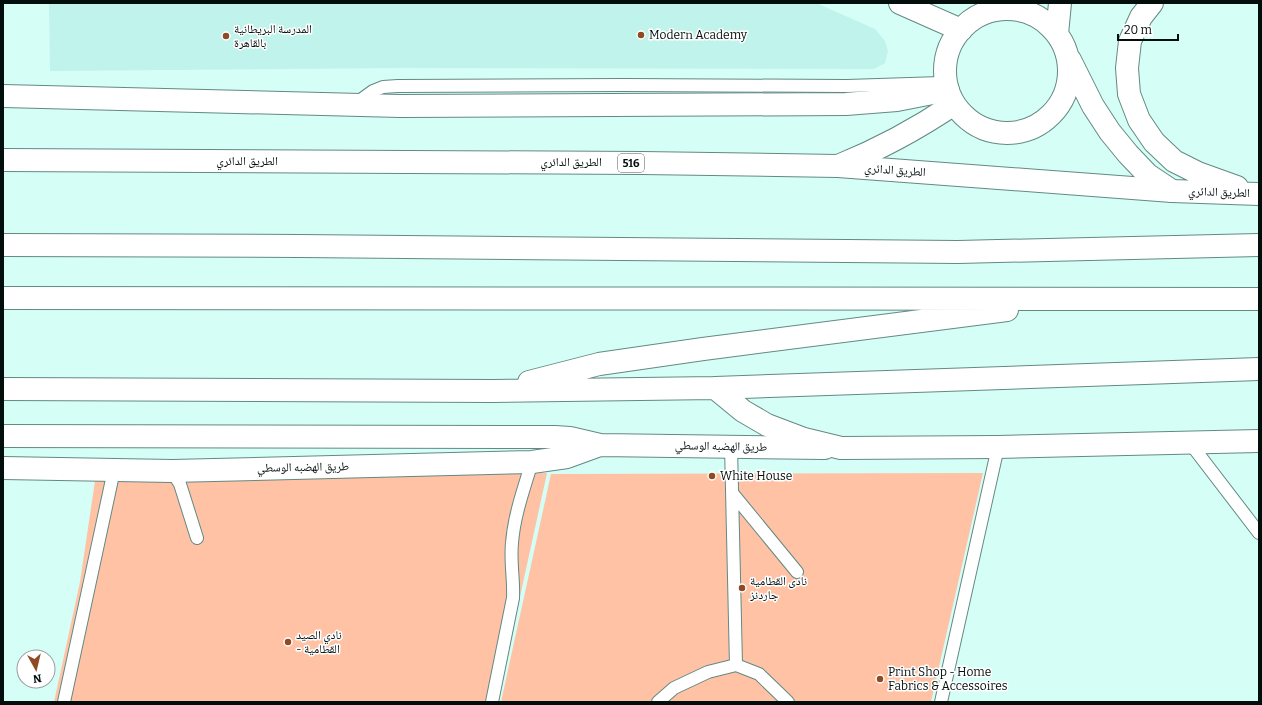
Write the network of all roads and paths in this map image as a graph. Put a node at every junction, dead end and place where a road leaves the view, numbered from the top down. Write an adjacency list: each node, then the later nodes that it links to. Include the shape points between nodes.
1 (1060, 3): 6 (main road)
2 (1152, 3): 12 (main road, via 1141,17 1130,41 1127,68 1130,94 1139,120 1154,142 1174,161)
3 (909, 5): 5 (main road)
4 (1001, 6): 5 (main road, via 980,16); 6 (main road, via 1031,14 1045,22)
5 (961, 30): 7 (main road, via 952,44 946,62)
6 (1062, 42): 7 (main road, via 1070,71 1066,90 1057,108 1043,122 1024,131 1005,133 985,129 968,119); 11 (main road, via 1093,106 1110,132 1148,175)
7 (950, 92): 8 (main road, via 872,103 624,95 520,95 353,105); 10 (main road, via 926,123 869,154)
8 (3, 96)
9 (3, 160): 10 (main road, الطريق الدائري / 516)
10 (838, 166): 11 (main road, الطريق الدائري / 516)
11 (1172, 191): 12 (main road, الطريق الدائري / 516)
12 (1256, 193)
13 (3, 245): 14 (main road, via 958,252)
14 (1259, 245)
15 (3, 298): 16 (main road)
16 (1094, 299): 17 (main road); 21 (main road, via 599,364)
17 (1259, 299)
18 (1259, 369): 19 (main road)
19 (715, 388): 21 (main road); 29 (main road, via 743,411 767,425 804,439)
20 (3, 389): 21 (main road)
21 (493, 391)
22 (3, 436): 23 (main road, طريق الهضبه الوسطي)
23 (174, 436): 25 (main road, طريق الهضبه الوسطي, via 555,437); 33 (main road)
24 (1190, 443): 26 (main road); 28 (main road); 35 (lane)
25 (600, 445): 27 (main road, طريق الهضبه الوسطي); 30 (main road, طريق الهضبه الوسطي, via 567,457)
26 (1255, 445)
27 (731, 446): 29 (main road, طريق الهضبه الوسطي); 34 (lane)
28 (998, 447): 29 (main road); 43 (lane)
29 (841, 448)
30 (532, 462): 33 (main road, طريق الهضبه الوسطي); 40 (lane, via 513,530 513,598)
31 (3, 468): 32 (main road, طريق الهضبه الوسطي)
32 (114, 470): 33 (main road, طريق الهضبه الوسطي); 39 (lane)
33 (172, 471): 36 (lane, via 171,481)
34 (733, 494): 37 (lane); 38 (lane)
35 (1259, 533)
36 (193, 539)
37 (797, 572)
38 (736, 665): 41 (lane, via 708,672 674,688); 42 (lane, via 759,674)
39 (64, 702)
40 (492, 702)
41 (658, 702)
42 (788, 702)
43 (942, 702)

